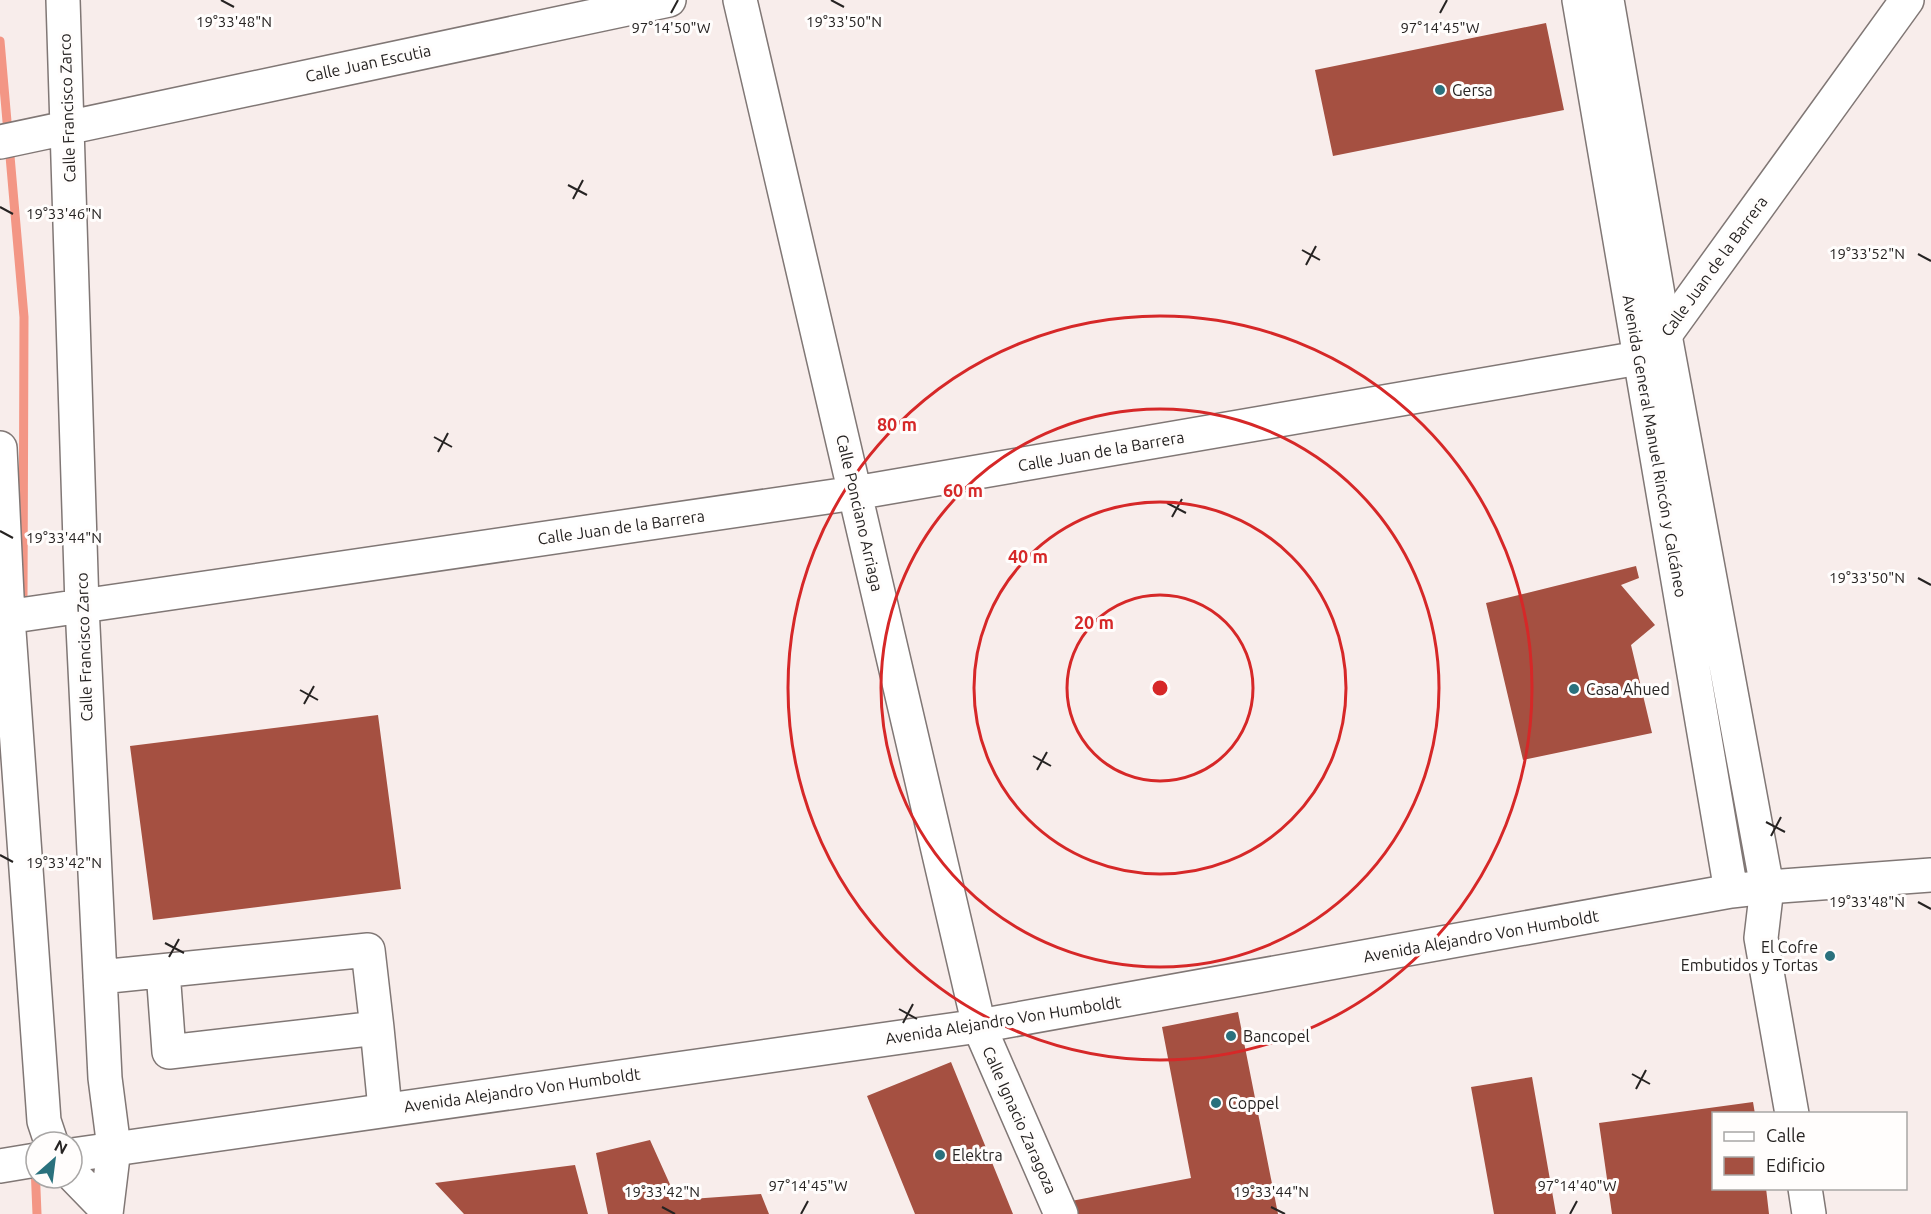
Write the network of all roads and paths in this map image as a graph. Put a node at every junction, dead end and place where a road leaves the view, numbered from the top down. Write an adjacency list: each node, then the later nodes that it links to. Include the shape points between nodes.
1 (63, 0): 7 (street, Calle Francisco Zarco)
2 (669, 0): 7 (street, Calle Juan Escutia)
3 (740, 0): 12 (street, Calle Ponciano Arriaga)
4 (1579, 0): 10 (street, Avenida General Manuel Rincón y Calcáneo)
5 (1607, 0): 9 (street, Avenida General Manuel Rincón y Calcáneo)
6 (1907, 0): 9 (street, Calle Juan de la Barrera)
7 (67, 126): 8 (street, Calle Juan Escutia); 13 (street, Calle Francisco Zarco)
8 (0, 142)
9 (1665, 335): 10 (street, Calle Juan de la Barrera); 16 (street, Avenida General Manuel Rincón y Calcáneo)
10 (1639, 358): 12 (street, Calle Juan de la Barrera); 17 (street, Avenida General Manuel Rincón y Calcáneo)
11 (0, 448): 14 (street)
12 (855, 493): 13 (street, Calle Juan de la Barrera); 21 (street, Calle Ponciano Arriaga)
13 (82, 606): 14 (street, Calle Juan de la Barrera); 20 (street, Calle Francisco Zarco)
14 (4, 617): 25 (street)
15 (1931, 875): 16 (street, Avenida Alejandro Von Humboldt)
16 (1767, 887): 17 (street, Avenida Alejandro Von Humboldt); 18 (street, Avenida General Manuel Rincón y Calcáneo)
17 (1731, 891): 18 (street); 21 (street, Avenida Alejandro Von Humboldt)
18 (1761, 938): 24 (street)
19 (163, 971): 20 (street); 22 (street, via 368,950); 22 (street, via 169,1052)
20 (100, 977): 26 (street, Calle Francisco Zarco, via 105,1077)
21 (978, 1026): 23 (street, Avenida Alejandro Von Humboldt); 31 (street, Calle Ignacio Zaragoza)
22 (377, 1028): 23 (street)
23 (385, 1109): 26 (street, Avenida Alejandro Von Humboldt)
24 (1792, 1112)
25 (47, 1130)
26 (114, 1148): 27 (street, Avenida Alejandro Von Humboldt); 30 (street, Calle Francisco Zarco)
27 (84, 1153)
28 (84, 1187): 30 (street, Calle Francisco Zarco)
29 (1805, 1190): 32 (street)
30 (106, 1211)
31 (1061, 1214)
32 (1809, 1214)

